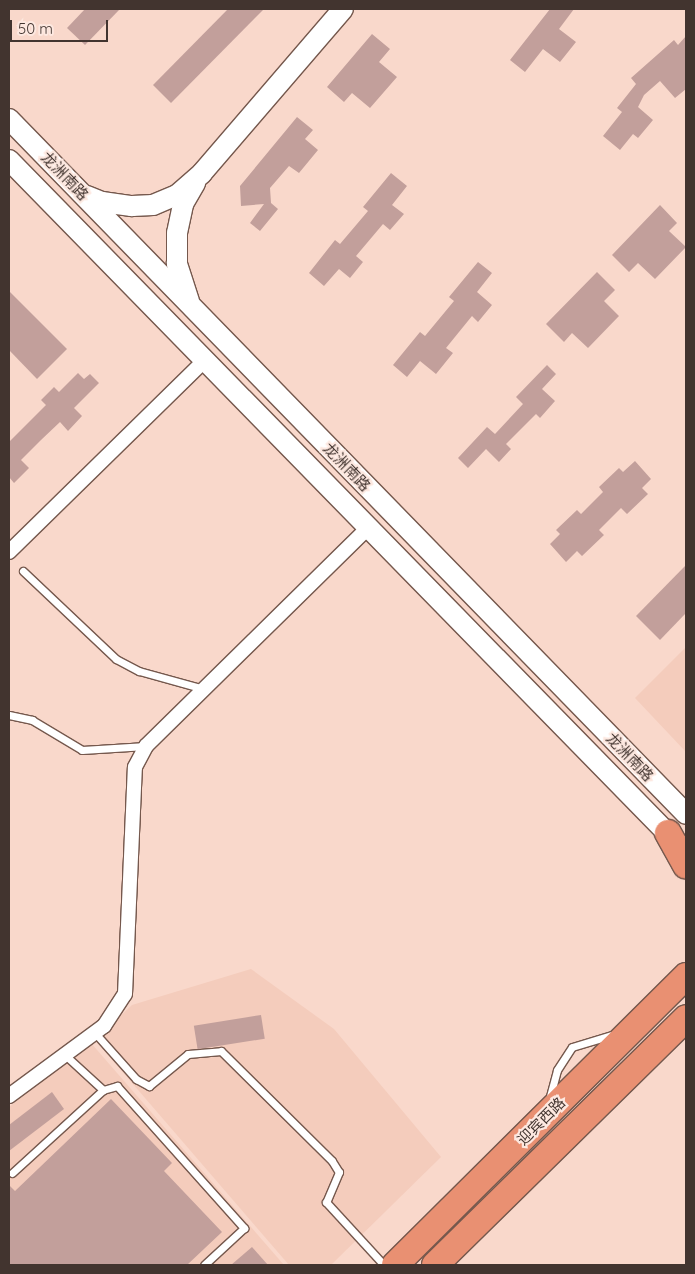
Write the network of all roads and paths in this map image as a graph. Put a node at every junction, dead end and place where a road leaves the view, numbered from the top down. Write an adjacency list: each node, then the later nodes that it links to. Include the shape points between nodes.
1 (343, 9): 4 (main road)
2 (9, 119): 5 (main road, 龙洲南路)
3 (9, 160): 7 (main road, 龙洲南路)
4 (202, 173): 5 (main road, via 176,195 153,205 102,202); 6 (main road, via 183,204 177,233 177,263)
5 (81, 193): 6 (main road, 龙洲南路)
6 (190, 305): 14 (main road, 龙洲南路)
7 (205, 360): 8 (main road, 龙洲南路); 9 (street)
8 (368, 528): 11 (street); 15 (main road, 龙洲南路)
9 (9, 552)
10 (24, 571): 11 (lane, via 116,659 139,671)
11 (204, 689): 13 (street)
12 (9, 715): 13 (lane, via 32,720 82,750)
13 (146, 746): 20 (street, via 135,767 125,994 104,1026)
14 (686, 814)
15 (668, 833): 16 (main road, 龙洲南路); 17 (highway)
16 (686, 852)
17 (686, 865)
18 (684, 977): 27 (highway, 迎宾西路)
19 (686, 1018): 28 (highway, 迎宾西路)
20 (95, 1033): 21 (street); 26 (lane, via 136,1079 149,1086 188,1054 221,1051 332,1161 339,1172 326,1202)
21 (65, 1055): 22 (lane); 23 (street)
22 (103, 1090): 24 (lane); 25 (lane, via 117,1086 244,1228)
23 (9, 1096)
24 (12, 1173)
25 (204, 1265)
26 (384, 1265)
27 (395, 1265)
28 (435, 1265)

